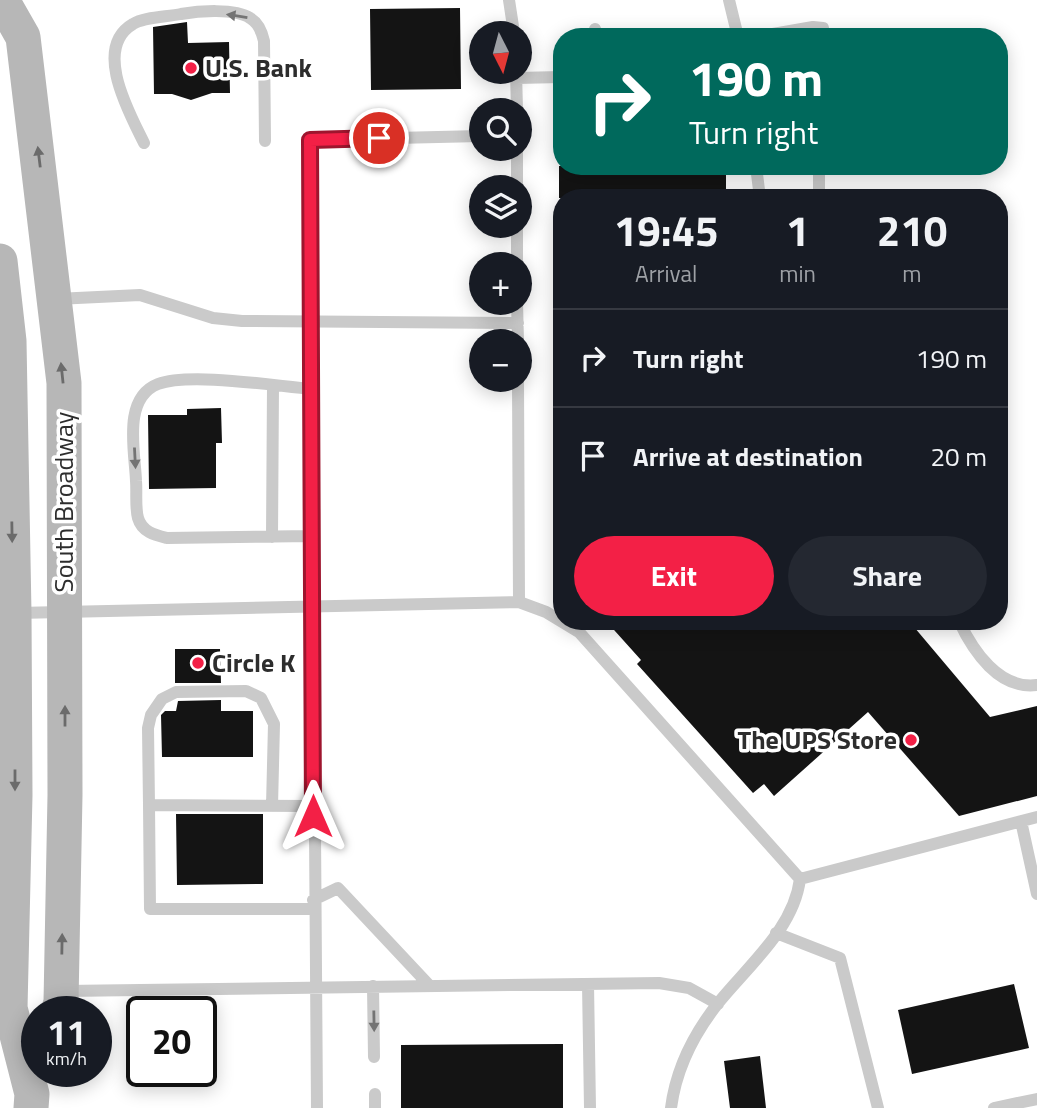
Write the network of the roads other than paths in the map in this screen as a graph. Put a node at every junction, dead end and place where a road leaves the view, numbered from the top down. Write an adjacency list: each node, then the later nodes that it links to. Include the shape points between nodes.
1 (2, 0): 12 (main road, South Broadway, one-way to 1, via 23,37)
2 (509, 0): 4 (lane)
3 (729, 0): 5 (lane)
4 (512, 21)
5 (736, 28)
6 (532, 76): 7 (lane)
7 (553, 77)
8 (469, 136): 14 (lane, via 310,140)
9 (265, 141): 10 (lane, one-way to 10, via 261,29 239,14 190,13 134,23 117,48 117,85)
10 (144, 143)
11 (0, 261): 25 (main road, South Broadway, one-way to 25, via 9,341)
12 (55, 299): 14 (lane, via 140,295 214,318); 24 (main road, South Broadway, one-way to 12, via 64,383)
13 (518, 315): 15 (lane)
14 (312, 319): 15 (lane); 18 (lane)
15 (518, 323): 16 (lane)
16 (518, 329)
17 (272, 386): 18 (lane); 21 (lane); 21 (lane, one-way to 21, via 158,384 137,404 133,423 138,519 143,527 167,538)
18 (312, 389): 20 (lane)
19 (518, 392): 22 (lane)
20 (312, 536): 21 (lane); 23 (lane)
21 (272, 537)
22 (519, 601): 23 (lane); 26 (lane)
23 (312, 606): 24 (lane); 32 (lane)
24 (65, 612): 25 (lane); 43 (main road, South Broadway, one-way to 24)
25 (14, 613): 47 (main road, South Broadway, one-way to 47, via 10,1008)
26 (553, 616)
27 (576, 630): 35 (lane)
28 (964, 630): 29 (lane, via 994,672)
29 (1037, 685)
30 (149, 805): 31 (lane); 31 (lane, via 148,728 162,699 176,692 246,691 261,698 274,724); 37 (lane, via 150,909)
31 (272, 806): 32 (lane)
32 (313, 806): 37 (lane)
33 (1037, 817): 34 (lane)
34 (1021, 821): 35 (lane); 36 (lane)
35 (800, 878): 38 (lane, via 798,897)
36 (1037, 894)
37 (313, 905): 40 (lane, via 338,888); 41 (lane)
38 (776, 933): 45 (lane); 52 (lane, via 840,958)
39 (588, 984): 40 (lane); 45 (lane, via 689,988); 50 (lane)
40 (429, 985): 42 (lane)
41 (314, 986): 42 (lane); 44 (lane); 49 (lane)
42 (373, 986): 46 (lane, one-way to 46)
43 (60, 996)
44 (112, 998)
45 (718, 1004): 51 (lane, via 685,1055)
46 (374, 1057)
47 (34, 1091)
48 (1037, 1099): 53 (lane)
49 (317, 1108)
50 (590, 1108)
51 (671, 1108)
52 (878, 1108)
53 (994, 1108)

